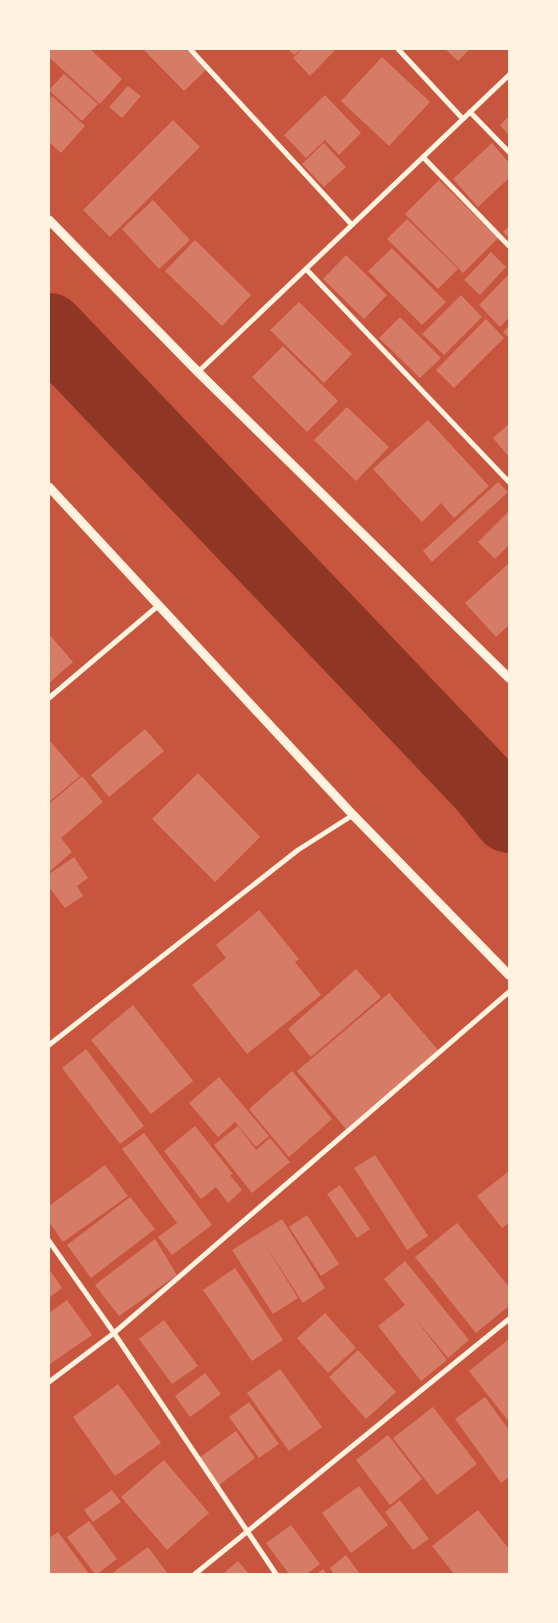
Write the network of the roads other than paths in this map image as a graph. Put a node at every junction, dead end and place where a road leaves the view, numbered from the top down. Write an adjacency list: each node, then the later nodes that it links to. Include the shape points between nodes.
1 (190, 49): 9 (street)
2 (398, 49): 5 (street)
3 (509, 75): 4 (street)
4 (470, 112): 5 (street); 6 (street)
5 (463, 119): 7 (street)
6 (509, 152)
7 (423, 157): 9 (street); 10 (street)
8 (49, 220): 12 (street)
9 (352, 225): 11 (street)
10 (509, 246)
11 (306, 269): 12 (street); 13 (street)
12 (198, 372): 16 (street)
13 (509, 482)
14 (49, 487): 15 (street)
15 (159, 605): 17 (street); 18 (street)
16 (509, 678)
17 (49, 698)
18 (354, 815): 19 (street); 21 (street, via 298,850)
19 (509, 975)
20 (509, 992): 24 (street)
21 (49, 1045)
22 (49, 1241): 24 (street)
23 (509, 1319): 26 (street)
24 (114, 1333): 25 (street); 26 (street)
25 (49, 1382)
26 (247, 1531): 27 (street); 28 (street)
27 (195, 1574)
28 (276, 1574)

